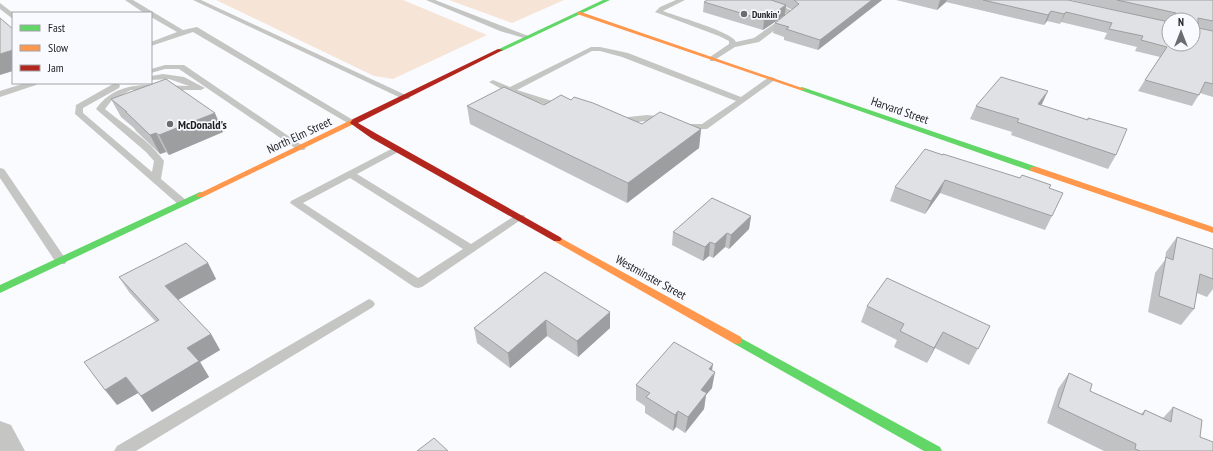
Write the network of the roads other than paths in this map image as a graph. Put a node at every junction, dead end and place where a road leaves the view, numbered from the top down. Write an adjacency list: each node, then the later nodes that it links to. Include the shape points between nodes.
1 (128, 0): 8 (lane)
2 (196, 0): 26 (lane)
3 (429, 0): 13 (lane)
4 (607, 0): 9 (main road, North Elm Street)
5 (682, 0): 15 (lane, via 658,12 722,34 732,40)
6 (747, 0): 15 (lane, via 793,14 756,40)
7 (0, 5): 10 (lane)
8 (146, 12)
9 (578, 13): 13 (main road, North Elm Street); 16 (main road, Harvard Street)
10 (12, 15)
11 (152, 15): 12 (lane)
12 (183, 33): 14 (lane); 31 (lane, via 194,30)
13 (527, 37): 26 (main road, North Elm Street)
14 (152, 44)
15 (733, 45): 16 (lane)
16 (712, 59): 19 (main road, Harvard Street)
17 (152, 70): 27 (lane, via 181,67)
18 (152, 78): 23 (lane, via 179,78)
19 (772, 79): 28 (lane); 39 (main road, Harvard Street)
20 (493, 82): 24 (lane)
21 (30, 84): 25 (lane)
22 (126, 85): 23 (lane); 36 (lane, via 100,109 159,161); 36 (lane, via 91,99 79,107 79,114)
23 (201, 88): 27 (lane)
24 (510, 90): 28 (lane, via 591,49 600,48 625,55); 29 (lane)
25 (0, 94)
26 (406, 97): 31 (main road, North Elm Street)
27 (227, 98): 32 (lane)
28 (742, 100): 30 (lane, via 704,127 684,127 661,119)
29 (573, 111)
30 (608, 120)
31 (354, 122): 32 (main road, North Elm Street); 33 (main road, Westminster Street)
32 (301, 148): 37 (main road, North Elm Street)
33 (397, 149): 35 (lane); 38 (main road, Westminster Street)
34 (0, 171): 41 (lane)
35 (350, 174): 40 (lane); 40 (lane, via 295,203 418,284)
36 (156, 181): 37 (lane)
37 (183, 203): 41 (main road, North Elm Street)
38 (520, 217): 40 (lane); 47 (main road, Westminster Street)
39 (1213, 230)
40 (472, 249)
41 (61, 261): 42 (main road, North Elm Street)
42 (0, 289)
43 (369, 304): 46 (lane)
44 (0, 434): 45 (street)
45 (10, 451)
46 (122, 451)
47 (936, 451)

